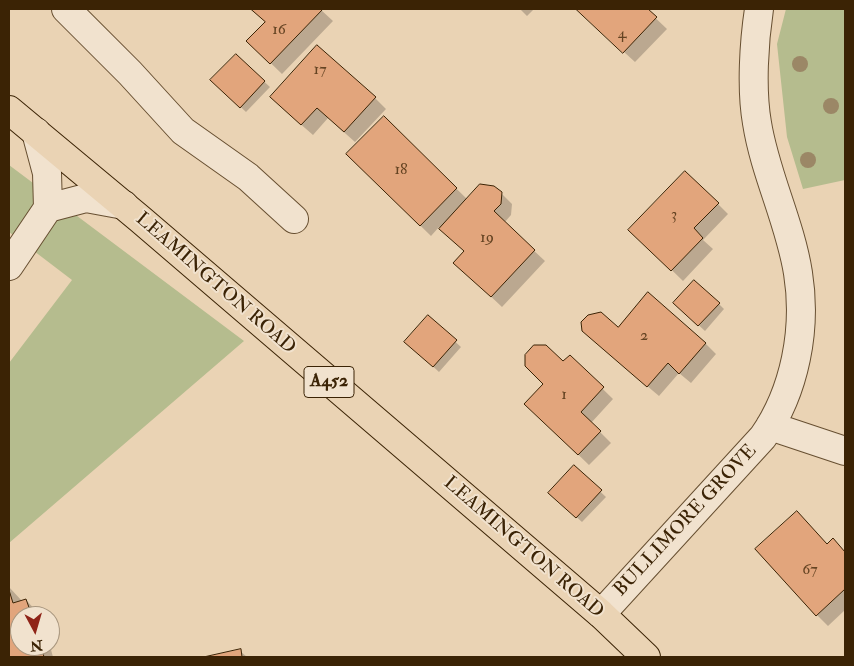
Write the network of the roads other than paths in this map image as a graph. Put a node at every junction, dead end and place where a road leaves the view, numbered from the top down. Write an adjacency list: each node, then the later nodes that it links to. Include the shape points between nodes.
1 (66, 9): 7 (street, via 183,131 248,177)
2 (759, 9): 9 (street, BULLIMORE GROVE, via 756,122 798,273 800,298 794,367 788,391)
3 (9, 110): 4 (main road, LEAMINGTON ROAD / A452)
4 (36, 132): 5 (main road, LEAMINGTON ROAD / A452); 6 (street, via 47,173)
5 (124, 205): 6 (street, via 86,198); 11 (main road, LEAMINGTON ROAD / A452)
6 (48, 208): 8 (street)
7 (294, 219)
8 (9, 266)
9 (770, 426): 10 (street, BULLIMORE GROVE); 11 (street, BULLIMORE GROVE)
10 (845, 451)
11 (601, 614): 12 (main road, LEAMINGTON ROAD / A452)
12 (646, 657)

